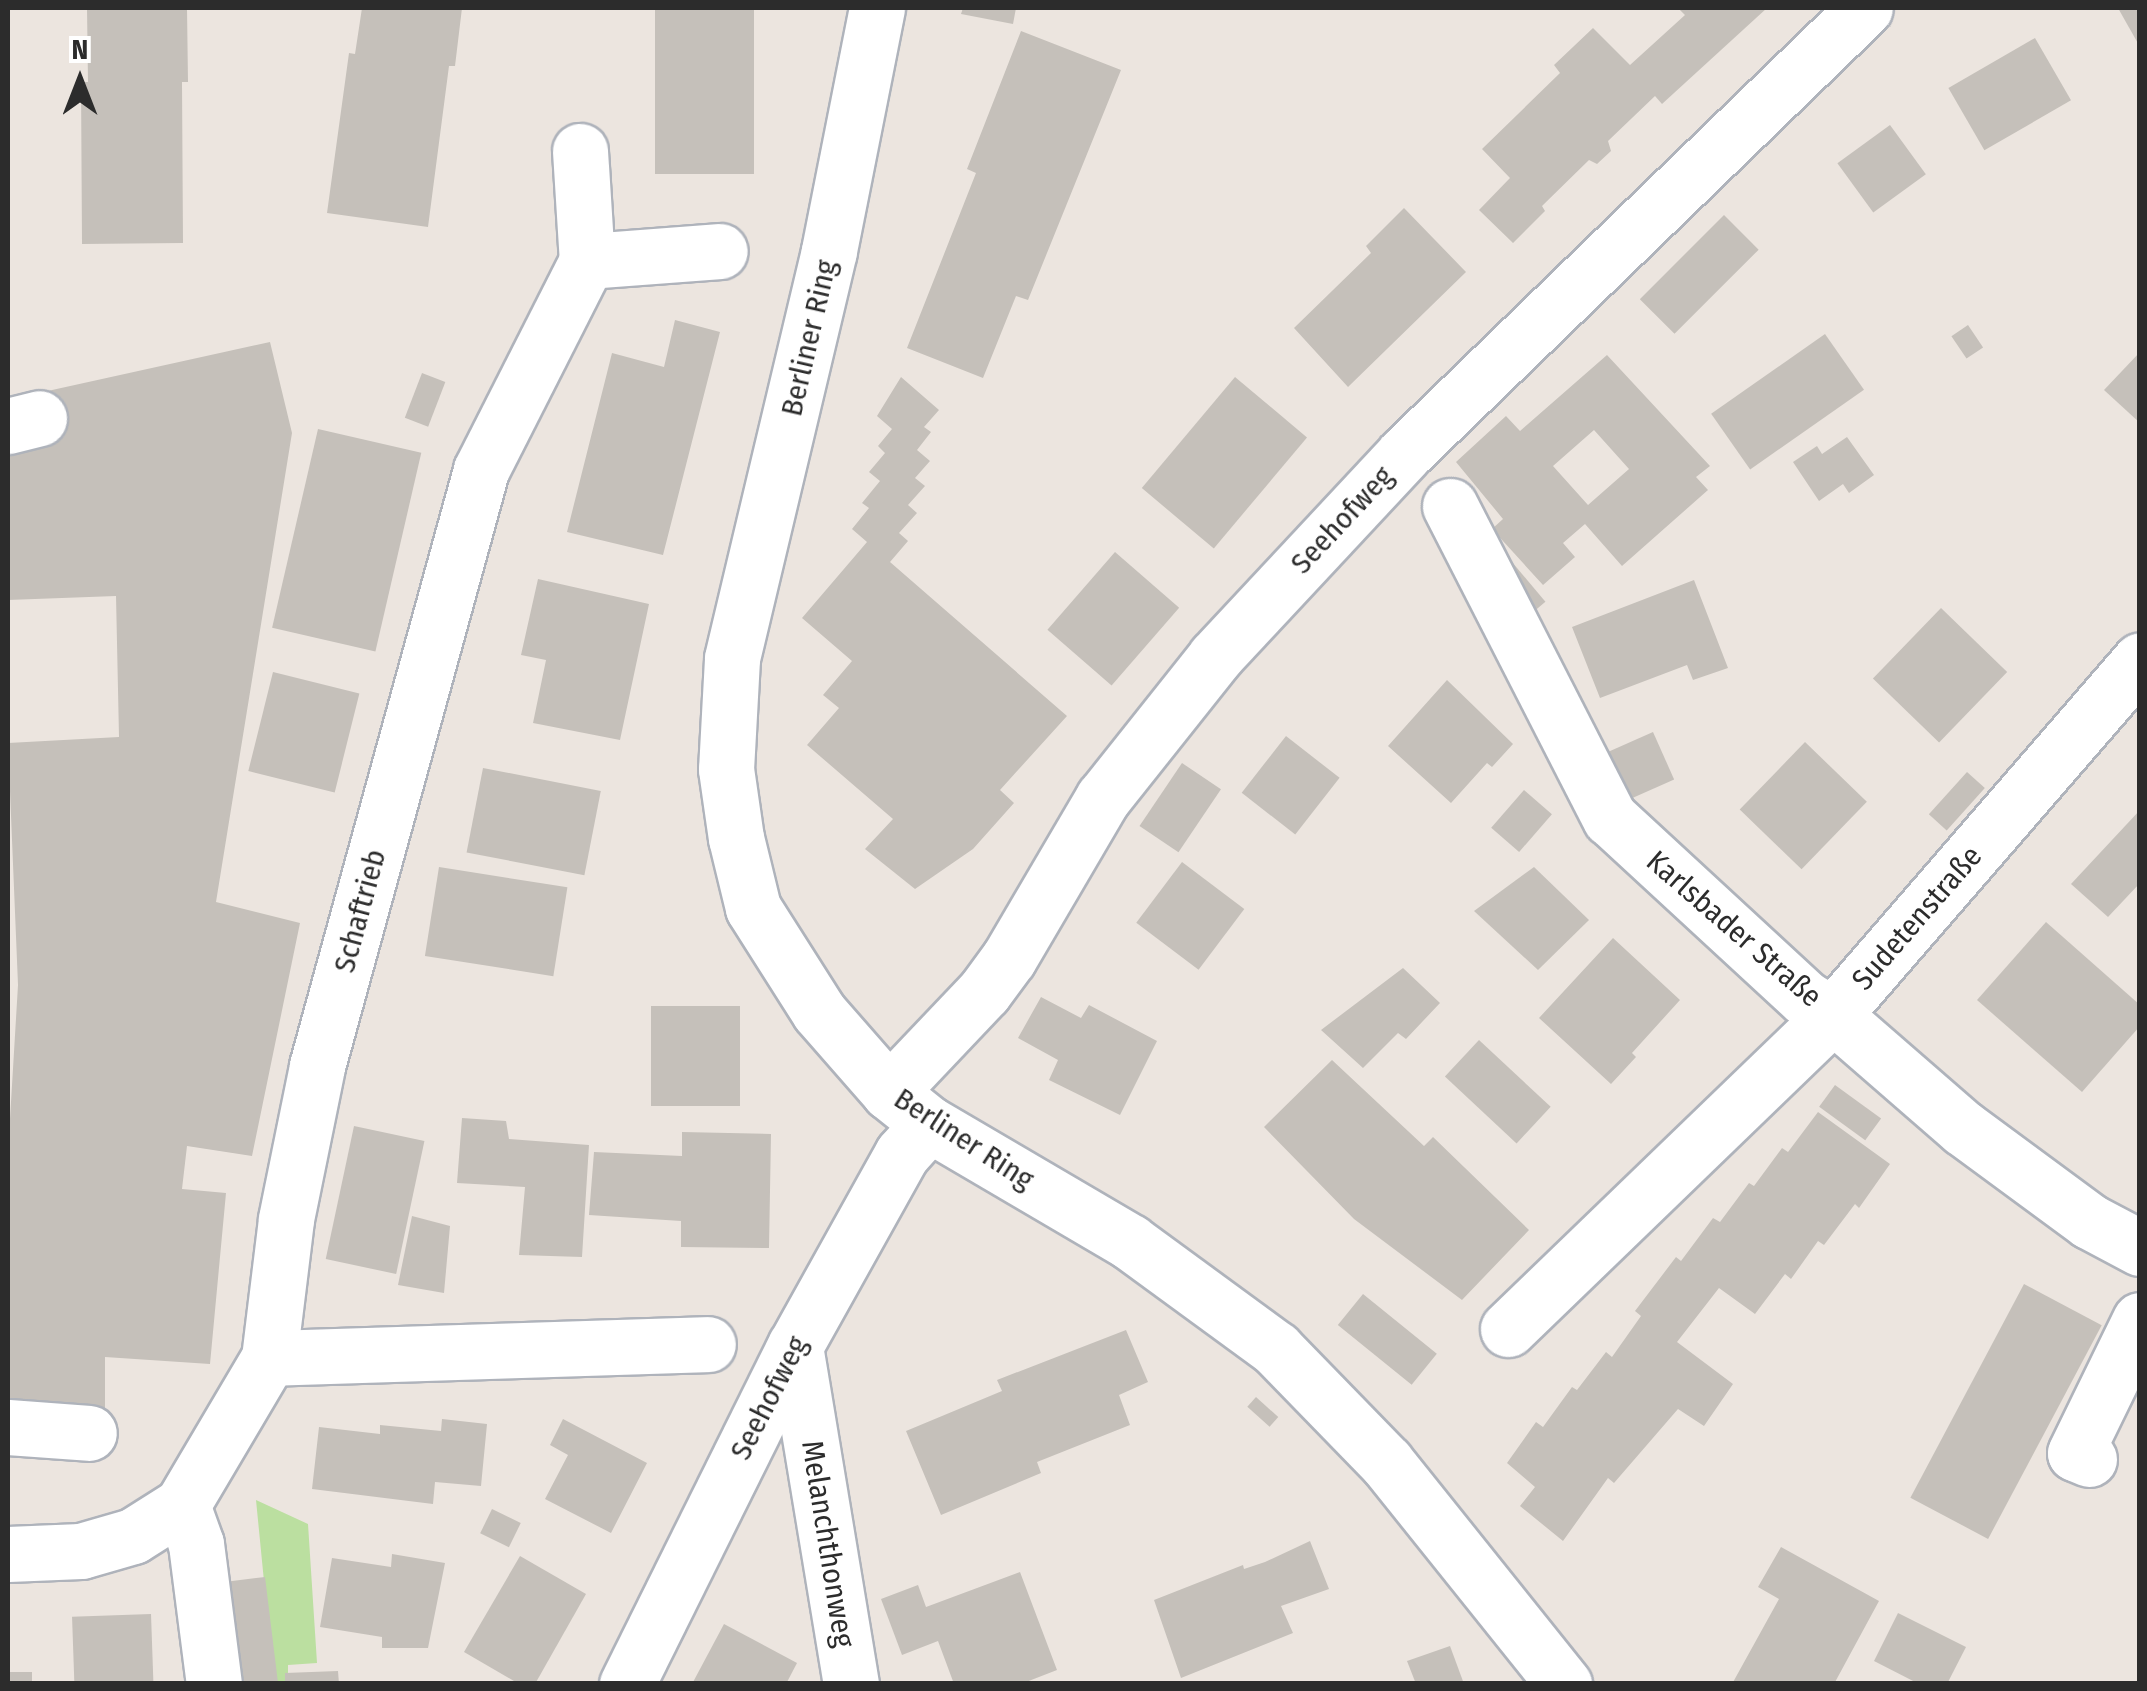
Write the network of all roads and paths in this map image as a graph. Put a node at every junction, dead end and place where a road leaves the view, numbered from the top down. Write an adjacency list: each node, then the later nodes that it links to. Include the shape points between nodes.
1 (877, 8): 9 (street, Berliner Ring, via 830,252 732,660 726,769 753,908 819,1012)
2 (1865, 8): 9 (street, Seehofweg, via 1404,454 1215,657 1103,798 1009,958)
3 (580, 151): 5 (street)
4 (720, 250): 5 (street)
5 (587, 262): 15 (street, Schaftrieb, via 482,470 317,1066 286,1219)
6 (1450, 506): 8 (street, Karlsbader Straße, via 1610,818 1805,998)
7 (2140, 660): 8 (street, Sudetenstraße)
8 (1832, 1015): 10 (street, Karlsbader Straße, via 1963,1128 2089,1221); 12 (street, Sudetenstraße)
9 (908, 1108): 14 (street, Seehofweg, via 902,1154); 24 (street, Berliner Ring, via 1130,1242 1276,1350 1386,1462)
10 (2140, 1248)
11 (2140, 1320): 18 (street, via 2075,1453)
12 (1508, 1330)
13 (708, 1344): 15 (street)
14 (795, 1346): 22 (street, Seehofweg); 23 (street, Melanchthonweg)
15 (270, 1358): 19 (street, Schaftrieb)
16 (8, 1428): 17 (street)
17 (88, 1433)
18 (2089, 1459)
19 (182, 1505): 20 (street, Schaftrieb, via 133,1536 81,1551); 21 (street, via 196,1544)
20 (8, 1554)
21 (214, 1684)
22 (627, 1684)
23 (851, 1684)
24 (1564, 1684)

